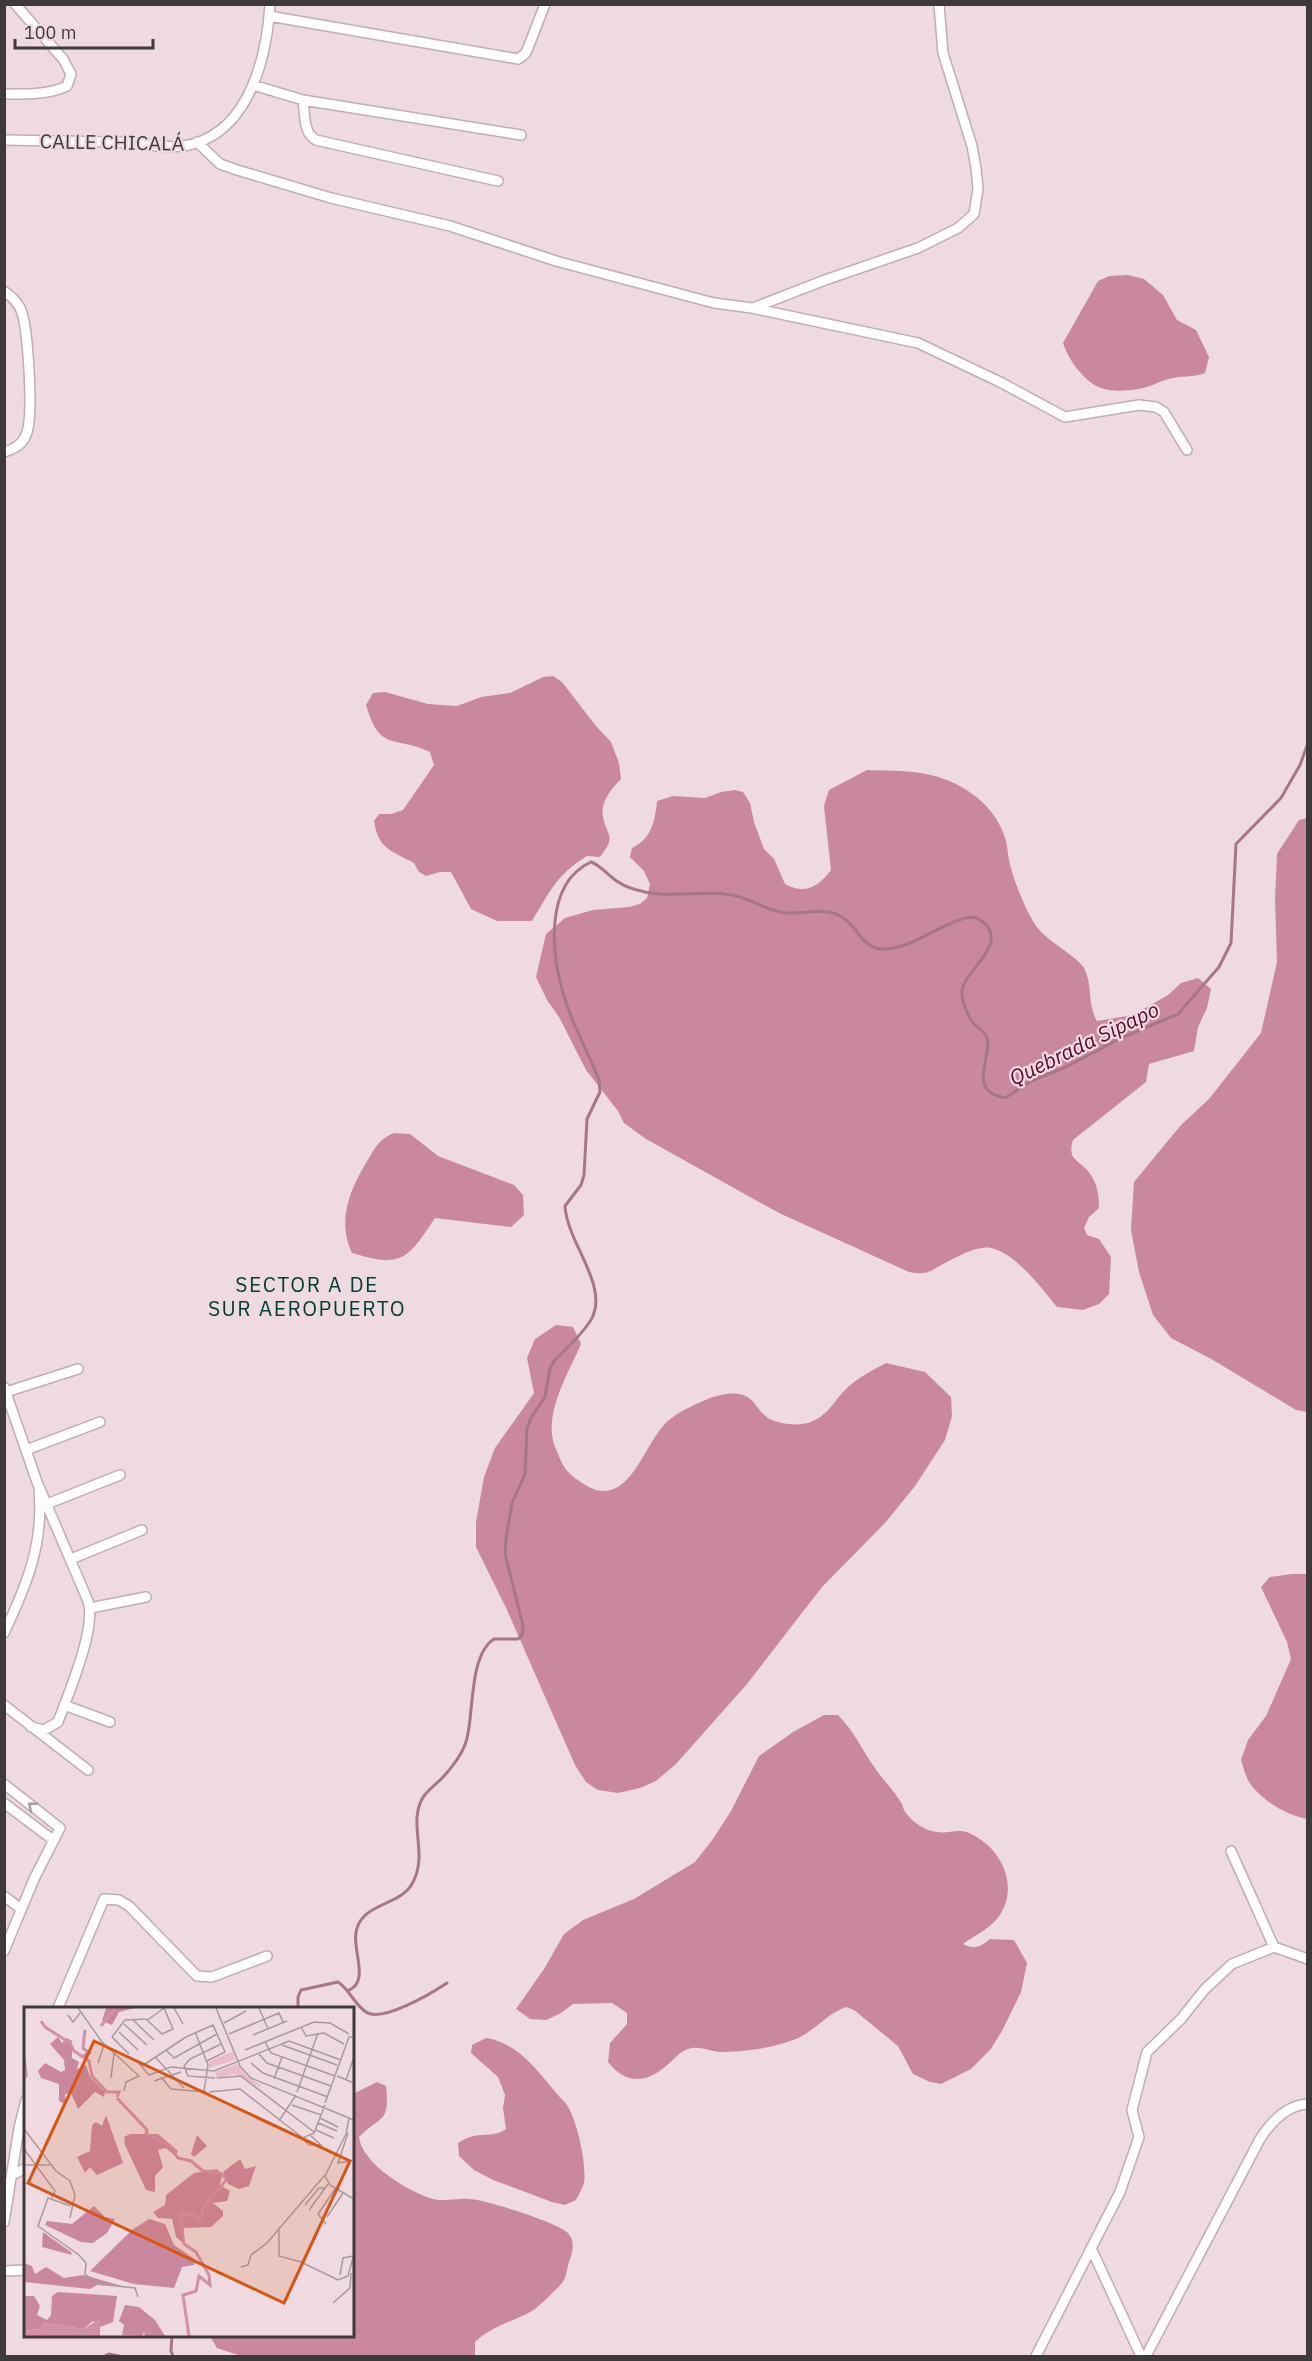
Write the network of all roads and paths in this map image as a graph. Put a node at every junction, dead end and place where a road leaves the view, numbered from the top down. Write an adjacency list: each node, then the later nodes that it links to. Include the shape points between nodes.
1 (15, 4): 7 (street, via 63,59 71,74 67,86 59,90)
2 (270, 4): 5 (street, CALLE CHICALÁ)
3 (544, 4): 5 (street, via 525,54 513,59)
4 (939, 4): 14 (street, via 944,53 976,168 974,214 958,228 918,248)
5 (270, 16): 6 (street, CALLE CHICALÁ)
6 (253, 85): 8 (street); 11 (street, CALLE CHICALÁ, via 240,111 220,130)
7 (4, 94)
8 (303, 100): 9 (street); 12 (street, via 306,126 316,140)
9 (521, 135)
10 (4, 141): 11 (street, CALLE CHICALÁ, via 177,146)
11 (197, 142): 14 (street, via 220,164 279,183 450,226 640,284 714,303)
12 (498, 181)
13 (4, 291): 16 (street, via 16,301 23,319 29,410 24,438 18,446)
14 (752, 308): 15 (street, via 918,343 1065,417 1139,405 1156,407 1164,412)
15 (1188, 450)
16 (4, 452)
17 (78, 1370): 18 (street)
18 (5, 1390): 20 (street)
19 (100, 1422): 20 (street)
20 (26, 1450): 22 (street)
21 (120, 1475): 23 (street)
22 (38, 1482): 23 (street); 28 (street, via 37,1550)
23 (47, 1504): 25 (street)
24 (142, 1530): 25 (street)
25 (71, 1559): 27 (street)
26 (146, 1598): 27 (street)
27 (90, 1608): 30 (street, via 87,1636)
28 (4, 1633)
29 (4, 1705): 32 (street)
30 (64, 1705): 31 (street); 32 (street, via 55,1726 44,1730)
31 (110, 1722)
32 (32, 1727): 33 (street)
33 (88, 1770)
34 (4, 1784): 36 (street, one-way to 34, via 60,1828)
35 (4, 1803): 36 (street)
36 (53, 1840): 39 (street)
37 (1231, 1851): 40 (street)
38 (4, 1896): 39 (street)
39 (21, 1909): 41 (street)
40 (1274, 1947): 43 (street); 50 (street, via 1232,1964 1147,2052 1132,2110 1139,2137 1120,2192)
41 (4, 1950)
42 (267, 1956): 44 (street, via 212,1977 197,1976 129,1906 119,1900 104,1899)
43 (1308, 1959)
44 (58, 2007)
45 (1308, 2104): 54 (street, via 1278,2116 1260,2139)
46 (24, 2108): 48 (street)
47 (24, 2169): 48 (street)
48 (12, 2175): 49 (street)
49 (4, 2222)
50 (1091, 2248): 53 (street); 54 (street)
51 (24, 2270): 52 (street)
52 (4, 2271)
53 (1036, 2356)
54 (1144, 2356)

